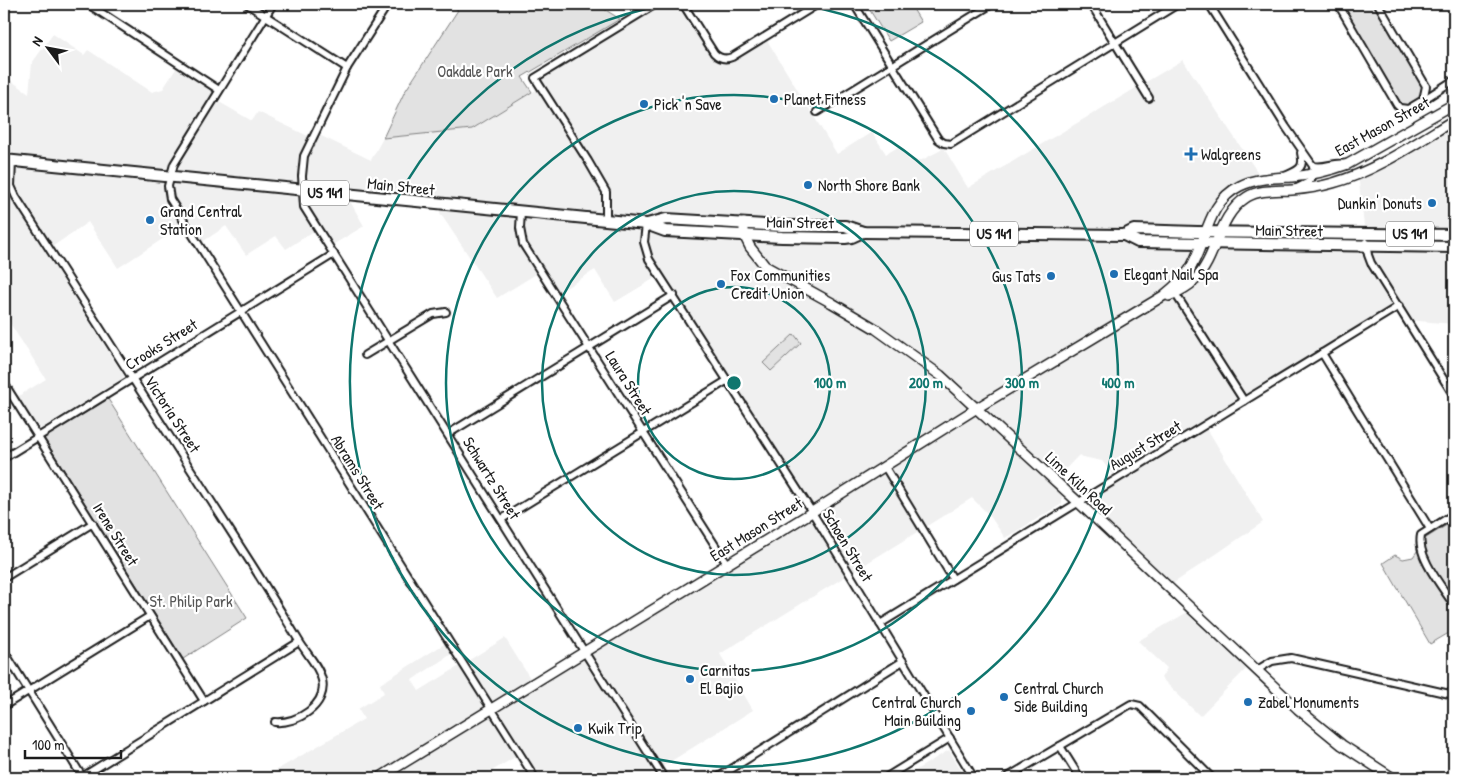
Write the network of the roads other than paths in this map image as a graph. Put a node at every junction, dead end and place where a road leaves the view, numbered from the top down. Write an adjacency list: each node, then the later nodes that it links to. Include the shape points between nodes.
1 (88, 4): 22 (street)
2 (247, 4): 15 (street)
3 (273, 4): 15 (street)
4 (388, 4): 18 (street, Schwartz Street)
5 (656, 4): 36 (street, via 535,78 606,192)
6 (683, 4): 7 (street, via 714,53 723,58 732,57)
7 (818, 4)
8 (854, 4): 17 (street)
9 (992, 4): 17 (street)
10 (1091, 4): 16 (street)
11 (1178, 4): 16 (street)
12 (1209, 4): 28 (street)
13 (1338, 4): 24 (street, via 1397,105 1408,109)
14 (1378, 4): 20 (street)
15 (266, 16): 18 (street); 22 (street)
16 (1116, 43): 17 (street, via 950,144 938,139); 23 (street)
17 (892, 65): 26 (street)
18 (347, 68): 33 (street, Schwartz Street, via 304,156)
19 (1454, 80): 21 (street)
20 (1426, 86): 21 (street); 24 (street)
21 (1441, 87): 24 (street)
22 (219, 90): 31 (street, via 174,164)
23 (1149, 98)
24 (1423, 100)
25 (1454, 104): 30 (main road, East Mason Street, via 1348,164 1330,171)
26 (817, 112)
27 (1454, 120): 34 (main road, East Mason Street, via 1348,179)
28 (1300, 149): 30 (street); 32 (street, via 1302,160 1298,170)
29 (8, 160): 31 (main road, Main Street / US 141); 60 (street, Victoria Street, via 13,191)
30 (1314, 170): 32 (main road, East Mason Street); 34 (street, via 1309,182)
31 (170, 177): 33 (main road, Main Street / US 141); 54 (street, Abrams Street, via 168,191 172,204)
32 (1282, 177): 41 (main road, East Mason Street, via 1256,180 1230,192 1217,207)
33 (302, 190): 35 (main road, Main Street / US 141); 50 (street, Schwartz Street, via 307,212)
34 (1292, 190): 40 (main road, East Mason Street, via 1250,195 1229,215)
35 (521, 212): 36 (main road, Main Street / US 141); 57 (street, Laura Street, via 523,244)
36 (606, 220): 38 (main road, Main Street / US 141)
37 (744, 223): 38 (main road, Main Street / US 141, via 666,219); 39 (main road, Main Street / US 141, via 845,226); 43 (main road, Lime Kiln Road)
38 (646, 224): 43 (main road, Main Street / US 141, via 665,231); 52 (street, Schoen Street, via 645,250)
39 (863, 232): 43 (main road, Main Street / US 141, via 847,238); 44 (main road, Main Street / US 141)
40 (1221, 232): 41 (main road, Main Street / US 141); 42 (main road, Main Street / US 141); 47 (main road, East Mason Street)
41 (1205, 233): 44 (main road, Main Street / US 141, via 1134,230); 46 (main road, East Mason Street)
42 (1365, 234): 45 (main road, Main Street / US 141); 48 (street)
43 (744, 235): 65 (main road, Lime Kiln Road, via 754,255 765,266 876,329 933,370)
44 (1124, 235): 46 (main road, Main Street / US 141, via 1138,242)
45 (1454, 235)
46 (1201, 244): 47 (main road, Main Street / US 141); 51 (main road, East Mason Street)
47 (1216, 244): 48 (main road, Main Street / US 141); 51 (main road, East Mason Street, via 1196,279)
48 (1366, 246): 49 (main road, Main Street / US 141); 53 (street, via 1371,263)
49 (1454, 247)
50 (334, 254): 54 (street, Crooks Street); 56 (street, Schwartz Street)
51 (1174, 291): 64 (street); 65 (main road, East Mason Street)
52 (674, 296): 57 (street); 61 (street, Schoen Street)
53 (1399, 306): 58 (street, August Street); 63 (street)
54 (240, 312): 60 (street, Crooks Street); 92 (street, Abrams Street)
55 (446, 312): 56 (street, via 433,314)
56 (389, 341): 59 (street); 67 (street, Schwartz Street)
57 (590, 347): 66 (street, Laura Street); 67 (street)
58 (1322, 353): 64 (street, August Street); 76 (street)
59 (365, 355)
60 (133, 378): 68 (street, Crooks Street); 83 (street, Victoria Street)
61 (728, 380): 66 (street); 72 (street, Schoen Street)
62 (4, 383): 68 (street, Irene Street)
63 (1454, 396)
64 (1244, 401): 71 (street, August Street)
65 (977, 408): 70 (main road, East Mason Street); 71 (main road, Lime Kiln Road)
66 (643, 432): 74 (street); 77 (street, Laura Street)
67 (448, 434): 74 (street, Schwartz Street)
68 (38, 436): 69 (street, Crooks Street); 75 (street, Irene Street)
69 (4, 458)
70 (885, 467): 72 (main road, East Mason Street); 79 (street)
71 (1078, 502): 79 (street, August Street); 87 (main road, Lime Kiln Road)
72 (812, 512): 77 (main road, East Mason Street); 82 (street, Schoen Street)
73 (1454, 514): 76 (street)
74 (502, 519): 85 (street, Schwartz Street)
75 (93, 523): 78 (street); 81 (street, Irene Street)
76 (1430, 529): 80 (street, via 1421,535 1426,562)
77 (727, 564): 85 (main road, East Mason Street)
78 (4, 578)
79 (952, 579): 82 (street, August Street)
80 (1454, 605)
81 (150, 616): 88 (street); 90 (street, Irene Street)
82 (880, 624): 86 (street, Schoen Street)
83 (299, 642): 90 (street); 93 (street, Victoria Street, via 319,672 321,694 311,709 292,721)
84 (4, 651): 88 (street)
85 (585, 651): 92 (main road, East Mason Street); 99 (street, Schwartz Street)
86 (903, 661): 94 (street, Schoen Street); 100 (street)
87 (1257, 670): 89 (street, via 1272,661 1291,658); 106 (main road, Lime Kiln Road, via 1319,727)
88 (28, 691): 91 (street); 97 (street)
89 (1454, 695)
90 (204, 701): 97 (street)
91 (4, 706)
92 (492, 709): 96 (main road, East Mason Street); 98 (street, Abrams Street)
93 (276, 722)
94 (950, 738): 101 (street); 102 (street, Schoen Street)
95 (1060, 746): 103 (street); 104 (street); 105 (street, via 1128,704 1135,704)
96 (383, 777)
97 (83, 778)
98 (535, 778)
99 (664, 778)
100 (717, 778)
101 (885, 778)
102 (974, 778)
103 (1006, 778)
104 (1080, 778)
105 (1212, 778)
106 (1392, 778)

